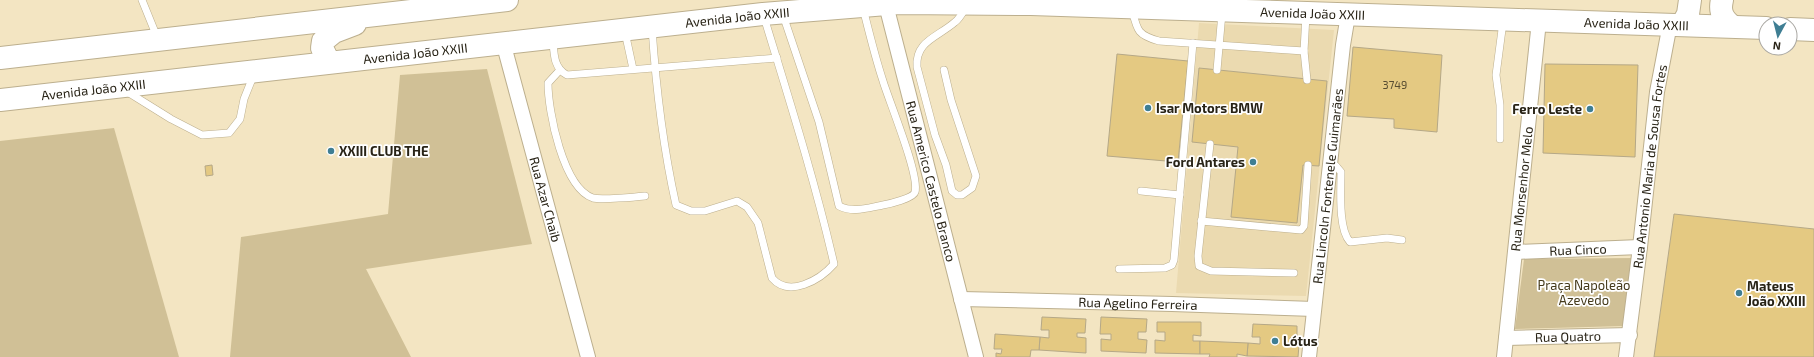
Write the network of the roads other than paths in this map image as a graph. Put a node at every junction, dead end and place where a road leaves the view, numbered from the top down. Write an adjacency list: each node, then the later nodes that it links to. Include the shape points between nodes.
1 (142, 0): 25 (lane)
2 (507, 0): 14 (main road)
3 (1690, 0): 17 (main road, via 1688,14)
4 (1722, 0): 19 (main road, via 1723,17)
5 (1027, 2): 7 (main road, Avenida João XXIII); 9 (main road, Avenida João XXIII)
6 (899, 3): 7 (main road, Avenida João XXIII); 8 (main road, Avenida João XXIII); 55 (street, Rua Americo Castelo Branco)
7 (968, 4): 35 (lane, via 954,23 926,43 916,57 952,191 962,195 972,188 976,176)
8 (863, 7): 11 (main road, Avenida João XXIII); 11 (lane, via 882,80 905,144 916,192 913,196 888,205 848,211 839,206 819,122)
9 (1132, 8): 10 (main road, Avenida João XXIII); 27 (lane, via 1136,26 1141,34 1159,41)
10 (1223, 10): 12 (main road, Avenida João XXIII); 28 (lane)
11 (773, 13): 18 (main road, Avenida João XXIII); 31 (lane)
12 (1306, 13): 13 (main road, Avenida João XXIII); 29 (lane)
13 (1348, 15): 15 (main road, Avenida João XXIII); 45 (street, Rua Lincoln Fontenele Guimarães)
14 (368, 17): 25 (main road); 32 (main road, via 326,38 322,48)
15 (1503, 20): 16 (main road, Avenida João XXIII); 42 (lane, via 1496,75 1500,105)
16 (1539, 21): 17 (main road, Avenida João XXIII); 52 (street, Rua Monsenhor Melo)
17 (1676, 25): 19 (main road, Avenida João XXIII); 51 (street, Rua Antonio Maria de Sousa Fortes, via 1657,92)
18 (651, 26): 21 (main road, Avenida João XXIII); 33 (lane)
19 (1732, 26): 20 (main road, Avenida João XXIII)
20 (1758, 28)
21 (625, 29): 24 (main road, Avenida João XXIII); 34 (lane)
22 (1798, 29): 23 (main road)
23 (1814, 30)
24 (552, 37): 26 (main road, Avenida João XXIII); 38 (lane, via 554,57)
25 (159, 41): 30 (main road)
26 (503, 42): 32 (main road, Avenida João XXIII); 59 (street, Rua Azar Chaib)
27 (1193, 43): 28 (lane); 47 (lane)
28 (1220, 45): 29 (lane); 36 (lane)
29 (1304, 51): 39 (lane)
30 (0, 58)
31 (776, 58): 33 (lane); 33 (lane, via 834,264 826,273 807,284 789,287 777,285 772,278 758,223 747,207 737,202 705,211 691,211 676,205 668,170)
32 (328, 62): 37 (main road, Avenida João XXIII)
33 (655, 68): 34 (lane)
34 (633, 69): 38 (lane, via 575,75)
35 (944, 70)
36 (1217, 70)
37 (255, 71): 40 (main road, Avenida João XXIII); 40 (lane, via 244,99 240,119 229,133 202,135)
38 (559, 71): 48 (lane, via 548,83 548,95 559,150 578,187 593,198)
39 (1307, 80)
40 (119, 87): 41 (main road, Avenida João XXIII)
41 (0, 100)
42 (1500, 139)
43 (1210, 144): 49 (lane)
44 (1308, 165): 49 (lane, via 1302,230)
45 (1330, 166): 50 (lane, via 1336,166 1341,172 1342,223 1346,238 1350,242 1387,238); 56 (street, Rua Lincoln Fontenele Guimarães)
46 (1140, 191): 47 (lane)
47 (1180, 195): 53 (lane, via 1172,264 1165,268)
48 (645, 196)
49 (1201, 222): 54 (lane, via 1198,256 1199,266 1205,270)
50 (1402, 240)
51 (1640, 247): 52 (street, Rua Cinco); 57 (street, Rua Antonio Maria de Sousa Fortes)
52 (1516, 252): 58 (street, Rua Monsenhor Melo)
53 (1119, 269)
54 (1294, 273)
55 (961, 299): 56 (street, Rua Agelino Ferreira); 60 (street, Rua Americo Castelo Branco)
56 (1314, 309): 61 (street, Rua Lincoln Fontenele Guimarães)
57 (1630, 335): 58 (street, Rua Quatro); 63 (street, Rua Antonio Maria de Sousa Fortes)
58 (1506, 338): 62 (street, Rua Monsenhor Melo)
59 (588, 357)
60 (976, 357)
61 (1309, 357)
62 (1504, 357)
63 (1626, 357)

